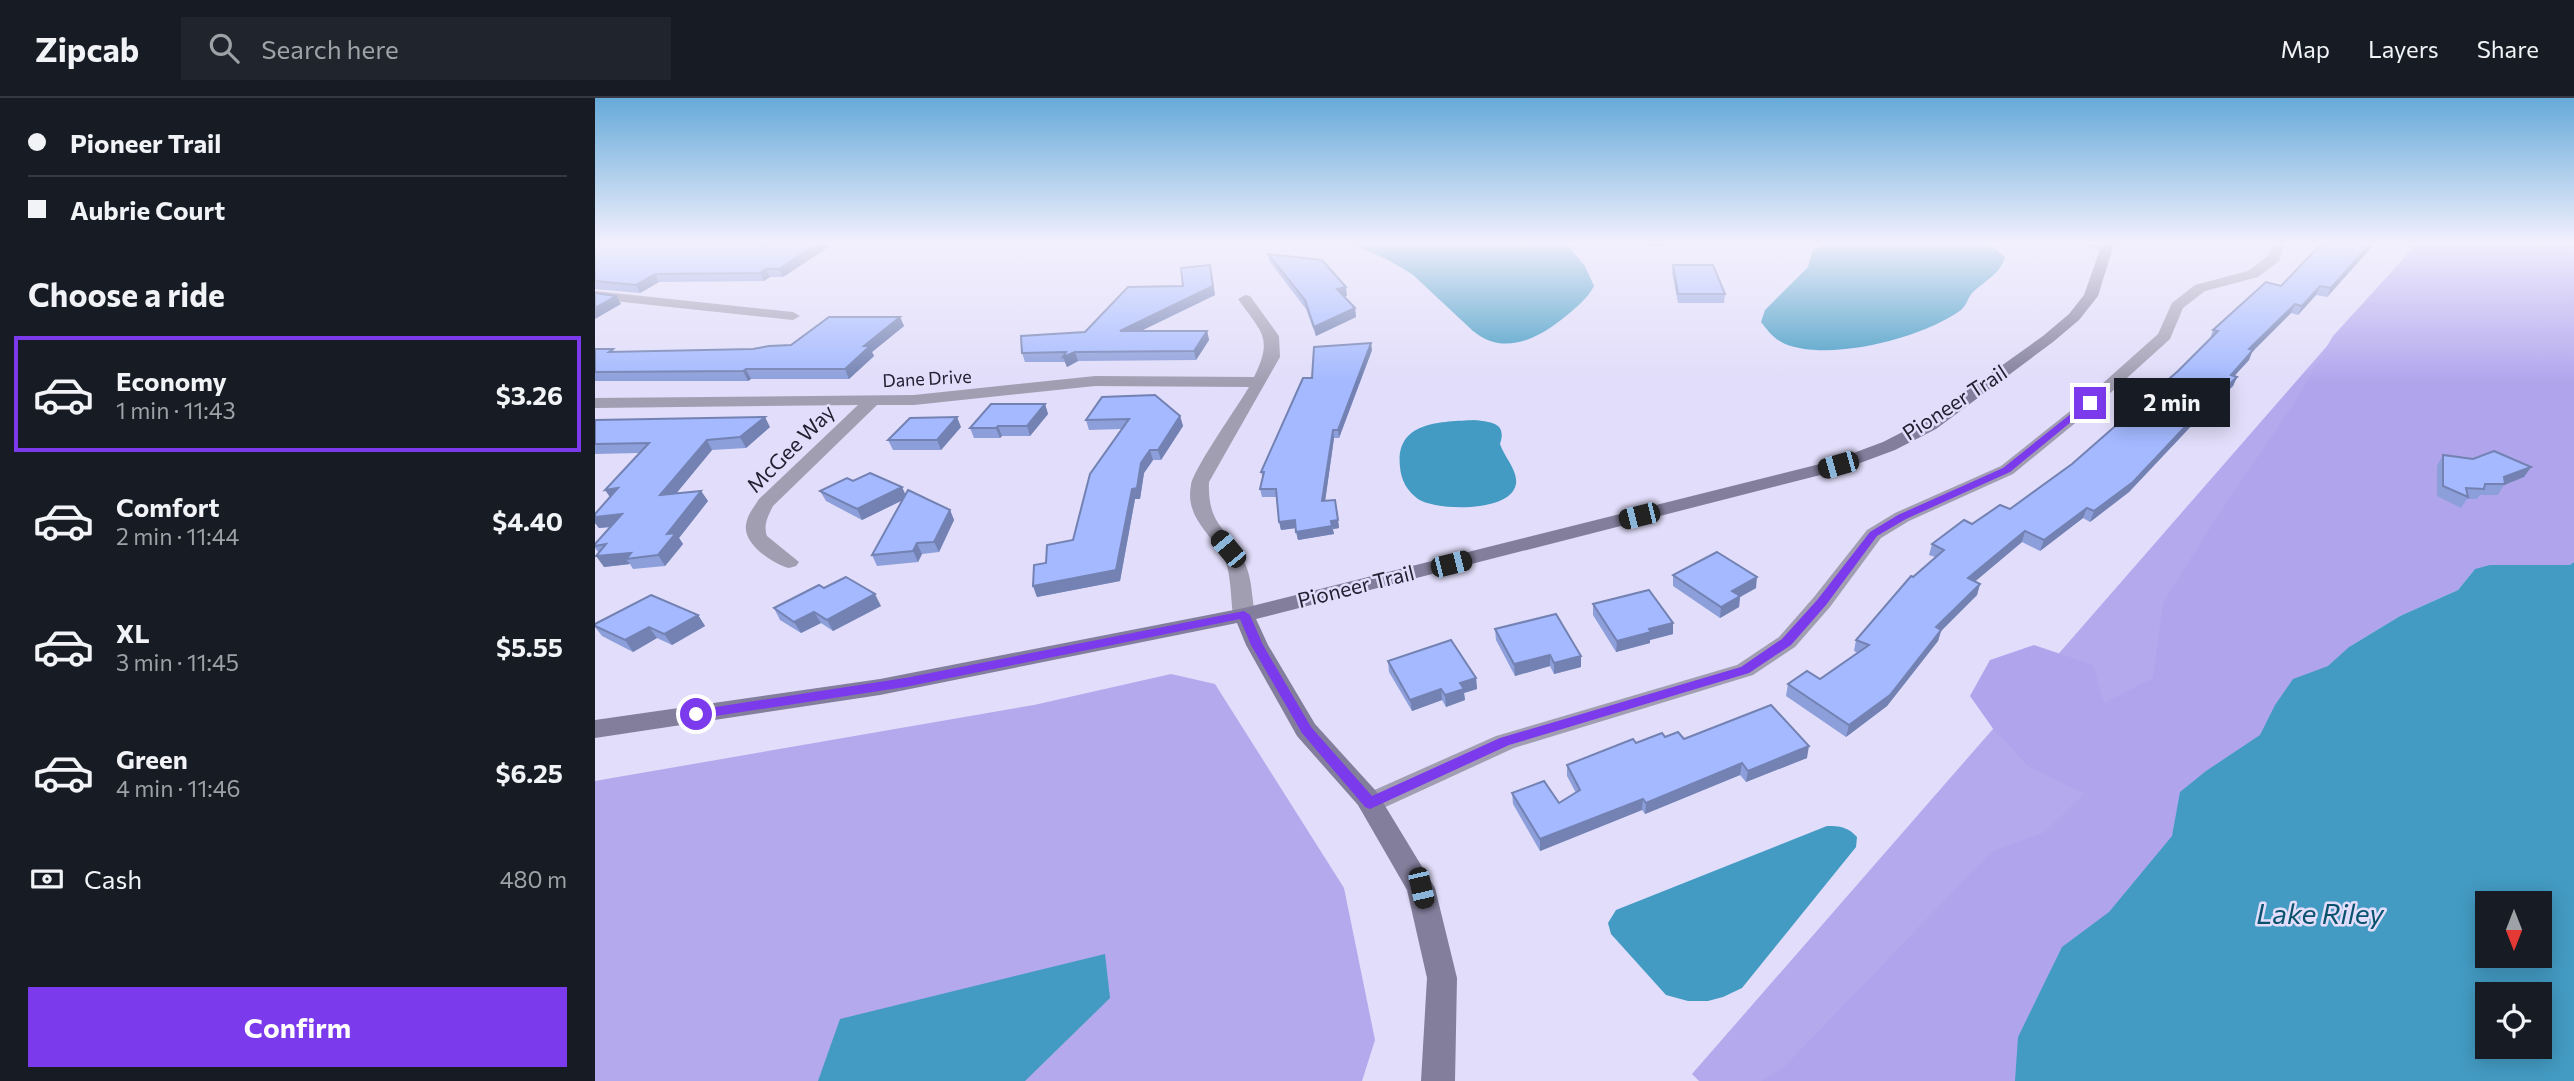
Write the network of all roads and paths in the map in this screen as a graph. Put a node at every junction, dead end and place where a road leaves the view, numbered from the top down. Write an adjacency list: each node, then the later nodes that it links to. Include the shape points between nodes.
1 (2092, 290): 10 (main road, Pioneer Trail, via 2074,317 1963,403 1889,446 1780,481)
2 (2198, 290): 12 (street, via 2177,306 2165,336 2007,470 1874,534 1787,642 1745,670 1505,742)
3 (595, 295): 5 (street)
4 (1245, 299): 6 (street, via 1266,326 1274,346)
5 (793, 316)
6 (1260, 382): 7 (street, Dane Drive, via 1095,382 942,400); 10 (street, via 1200,482 1199,503 1207,525 1237,567)
7 (872, 401): 8 (street, Dane Drive); 9 (street, McGee Way, via 757,515 758,541)
8 (595, 403)
9 (789, 562)
10 (1244, 615): 11 (main road, Pioneer Trail, via 880,687); 12 (main road, via 1307,730)
11 (595, 729)
12 (1370, 803): 13 (main road, via 1421,888 1442,978)
13 (1438, 1081)

